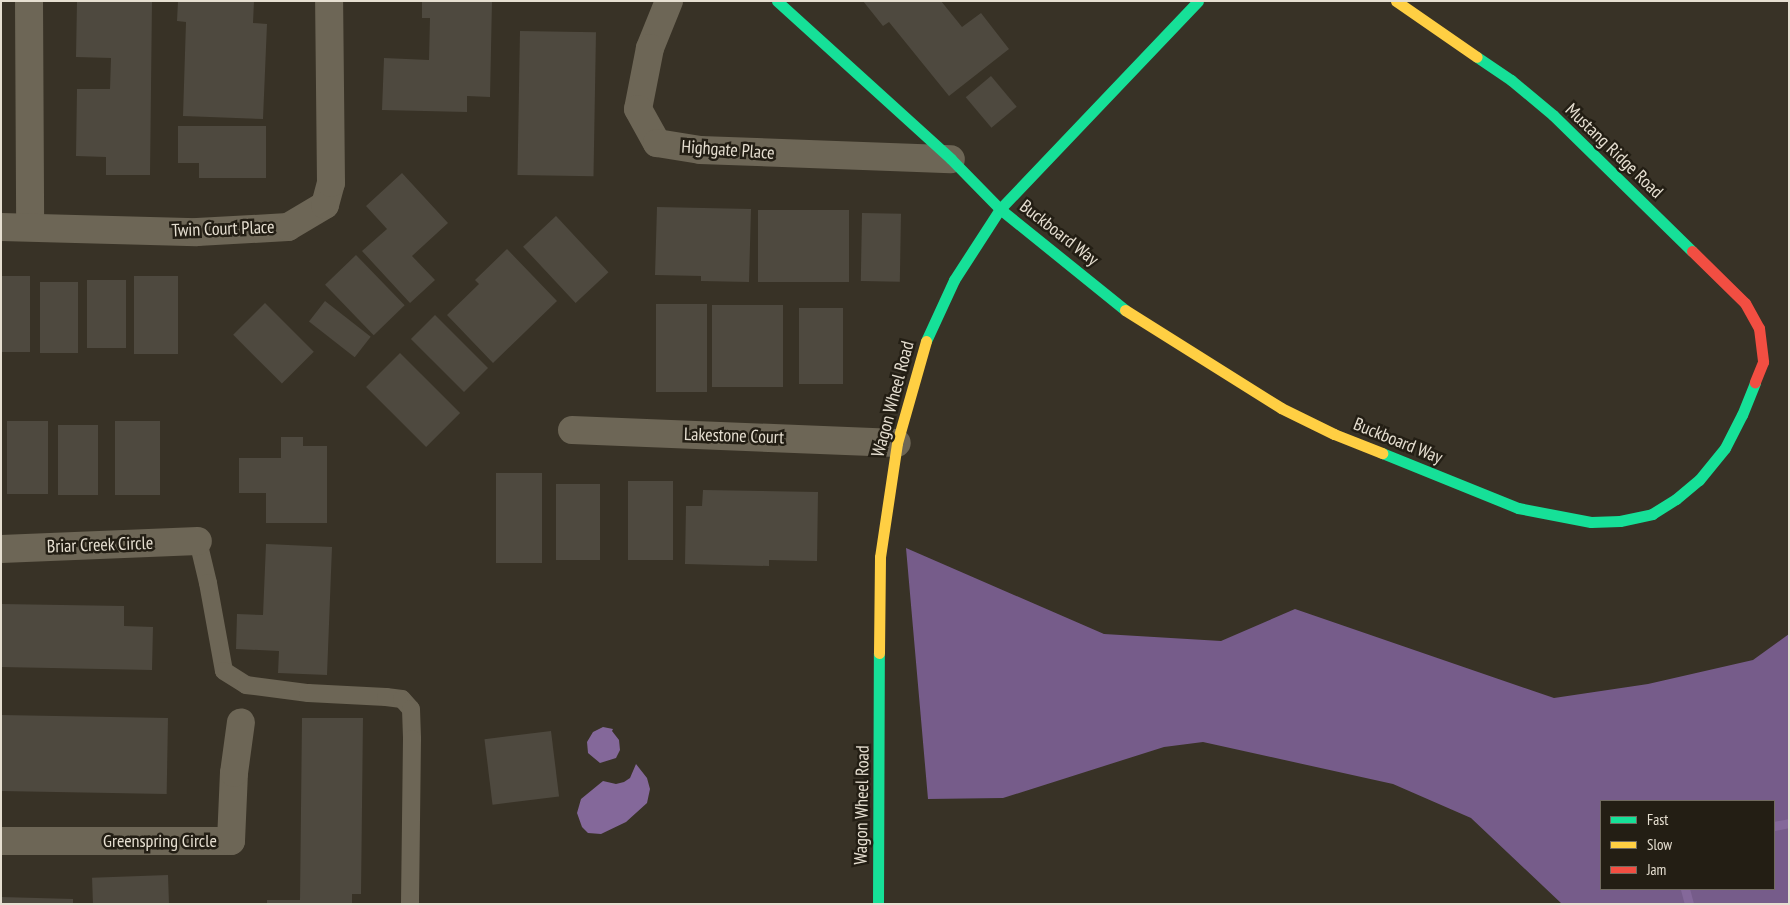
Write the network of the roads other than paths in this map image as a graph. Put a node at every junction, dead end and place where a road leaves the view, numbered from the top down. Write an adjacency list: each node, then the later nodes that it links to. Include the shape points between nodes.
1 (29, 1): 9 (street)
2 (329, 1): 9 (street, Twin Court Place, via 330,183 325,205 288,227 197,232)
3 (669, 1): 7 (street, Highgate Place, via 650,48 638,109 657,144 700,150)
4 (777, 1): 7 (street)
5 (1198, 1): 8 (street, Wagon Wheel Road)
6 (1396, 1): 11 (street, Mustang Ridge Road, via 1510,80 1553,115 1700,258 1745,303 1759,328)
7 (951, 159): 8 (street)
8 (1000, 209): 11 (street, Buckboard Way, via 1127,312 1281,408 1334,434 1518,508 1559,517 1591,522 1620,521 1652,514 1676,499 1700,480 1725,448); 13 (street, Wagon Wheel Road, via 954,280 923,348)
9 (30, 227): 10 (street, Twin Court Place)
10 (1, 228)
11 (1764, 362)
12 (572, 430): 13 (street, Lakestone Court)
13 (896, 443): 19 (street, Wagon Wheel Road, via 880,557)
14 (198, 541): 15 (street, Briar Creek Circle); 18 (lane, via 224,672 246,685 402,699 411,709)
15 (1, 549)
16 (241, 722): 17 (street, Greenspring Circle, via 234,773 231,840)
17 (1, 841)
18 (410, 904)
19 (878, 904)

